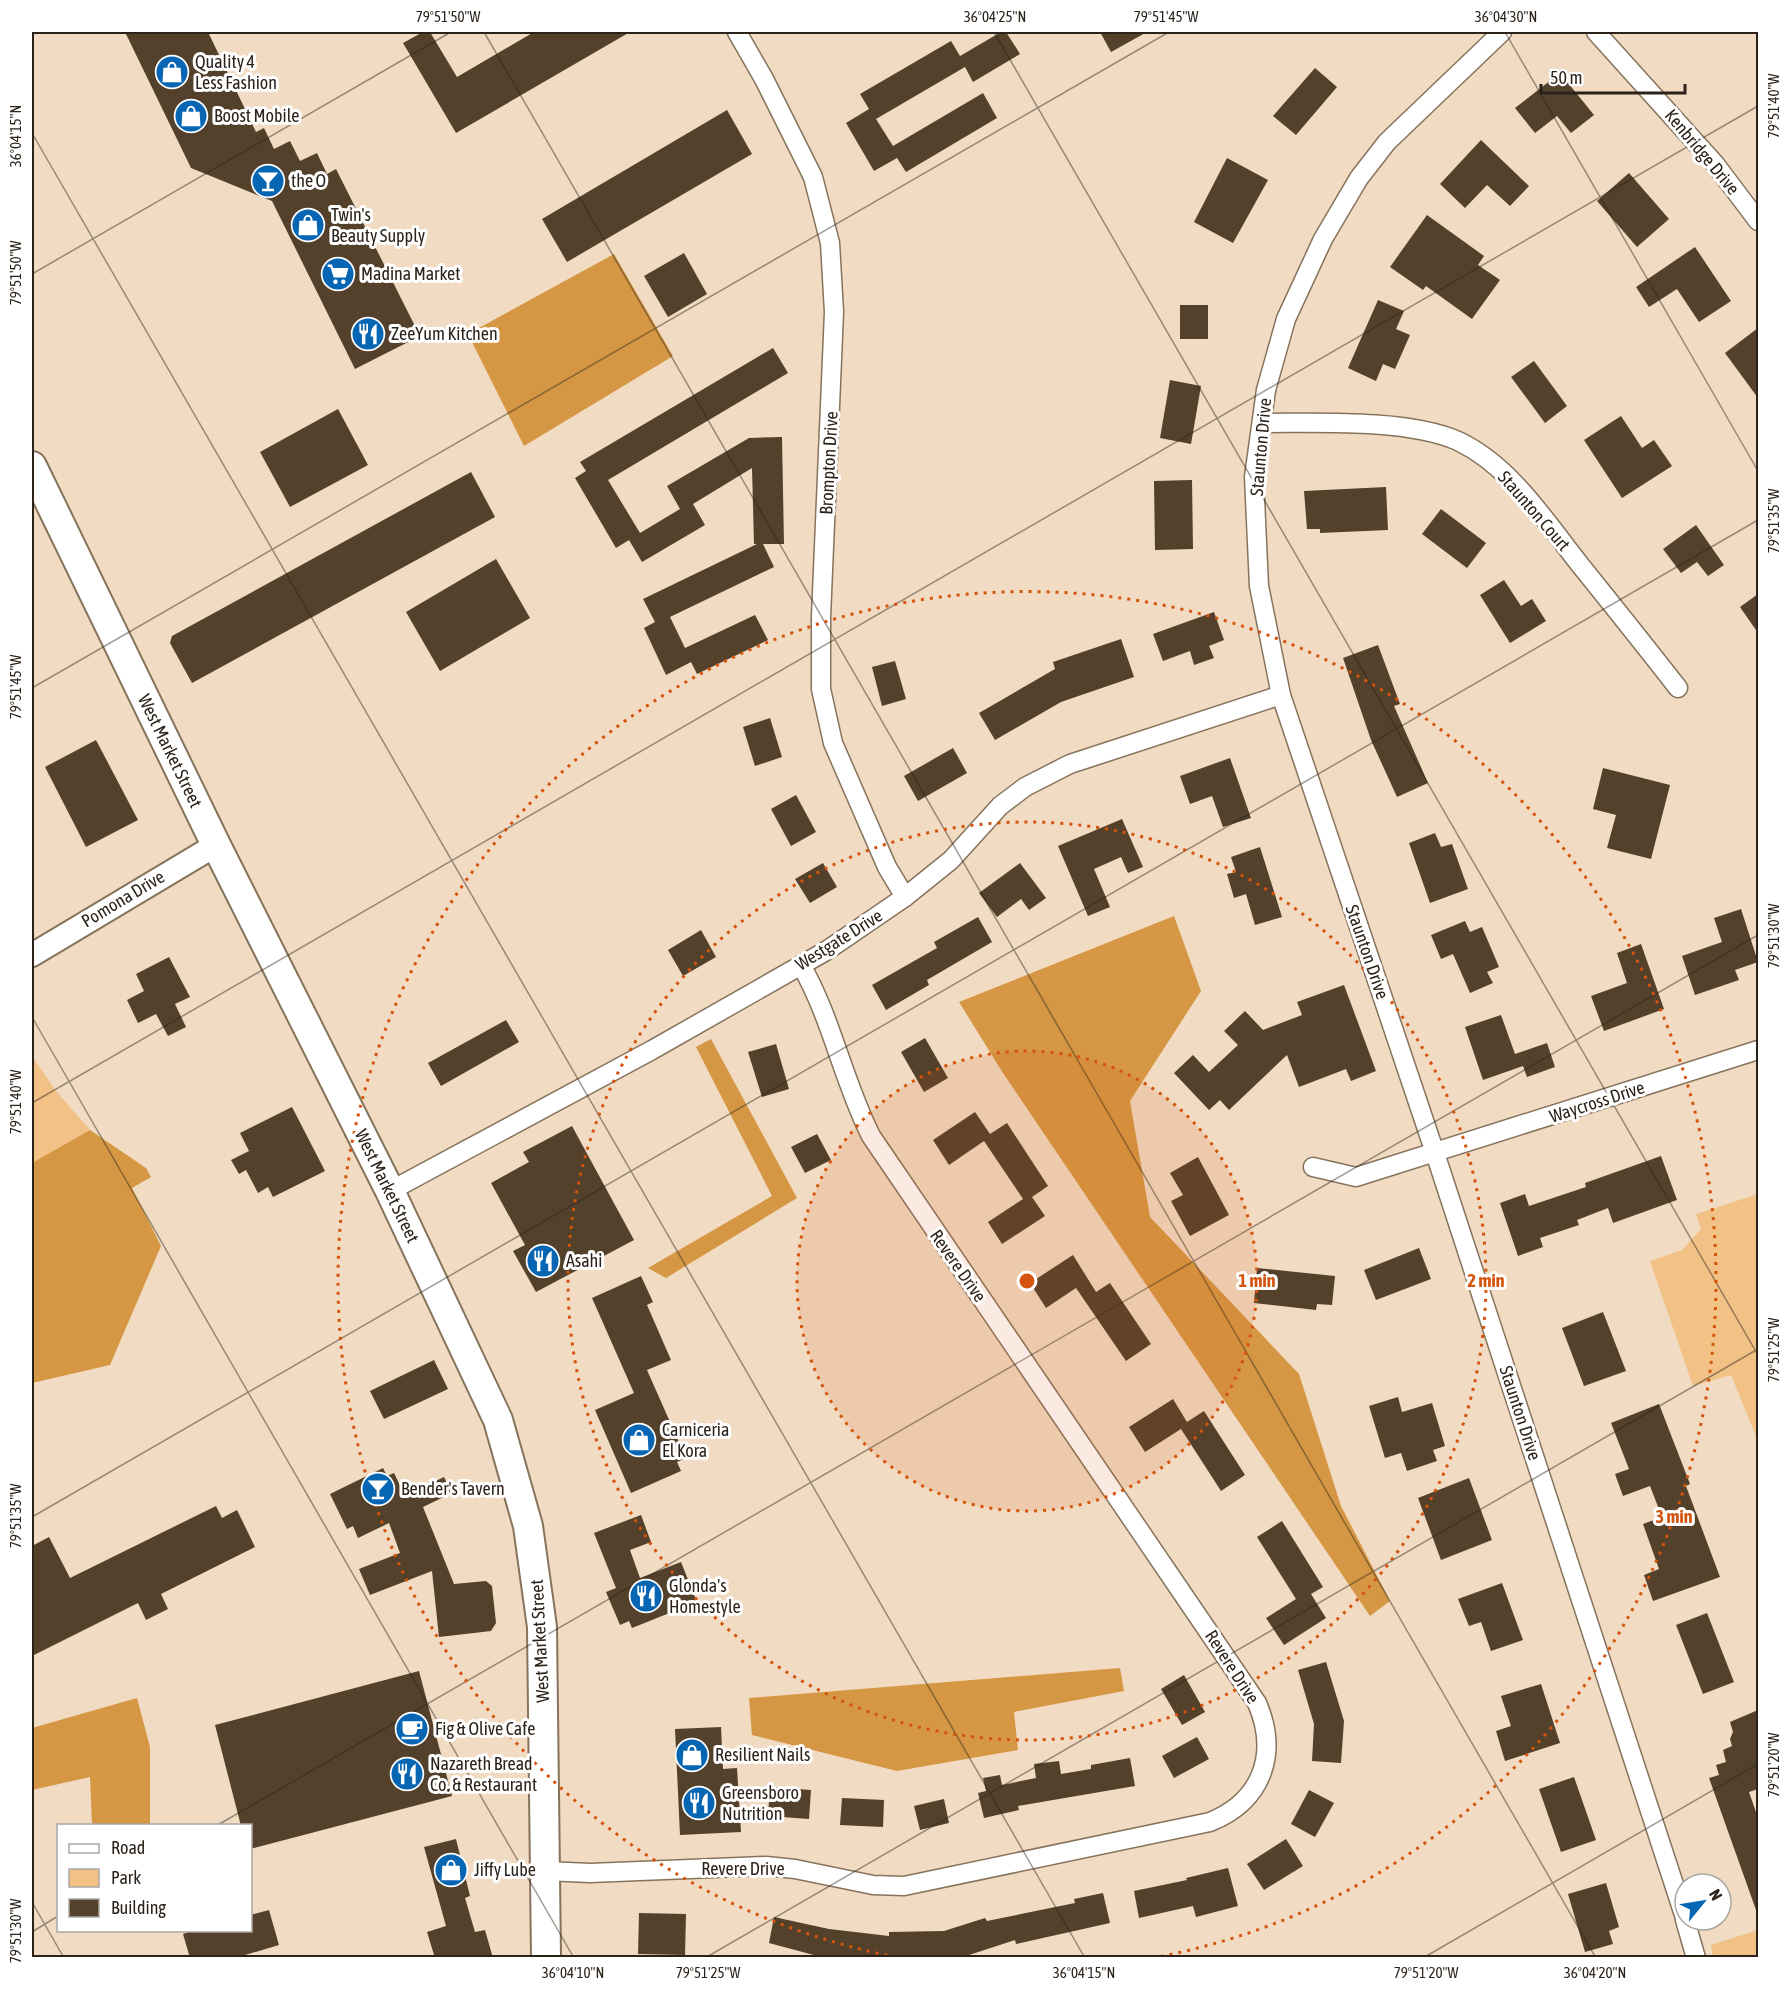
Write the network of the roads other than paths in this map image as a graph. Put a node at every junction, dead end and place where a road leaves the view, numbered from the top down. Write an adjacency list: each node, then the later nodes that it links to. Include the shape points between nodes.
1 (737, 32): 10 (street, Brompton Drive, via 813,177 830,243 834,312 821,689 833,743 887,867)
2 (1502, 32): 5 (street, Staunton Drive, via 1387,142 1359,177 1323,239 1286,319 1266,390)
3 (1596, 32): 4 (street, Kenbridge Drive, via 1715,164)
4 (1758, 221)
5 (1264, 423): 7 (street, Staunton Court, via 1361,424 1408,429 1457,441 1500,469); 8 (street, Staunton Drive, via 1254,477 1259,586)
6 (32, 466): 9 (main road, West Market Street)
7 (1678, 688)
8 (1281, 695): 10 (street, Westgate Drive, via 1070,764 1025,787 1000,806 951,860); 14 (street, Staunton Drive)
9 (216, 845): 11 (street, Pomona Drive); 16 (main road, West Market Street)
10 (905, 897): 12 (street, Westgate Drive)
11 (32, 955)
12 (801, 965): 16 (street, Westgate Drive); 17 (street, Revere Drive, via 818,996 871,1136 1257,1703 1268,1741 1263,1772 1243,1801 1210,1822 904,1886 873,1886 766,1866 590,1873)
13 (1758, 1050): 14 (street, Waycross Drive)
14 (1435, 1154): 15 (street, Waycross Drive, via 1356,1178); 18 (street, Staunton Drive)
15 (1312, 1167)
16 (390, 1191): 17 (main road, West Market Street, via 498,1420 528,1526 542,1627)
17 (545, 1871): 20 (main road, West Market Street)
18 (1673, 1882)
19 (1689, 1932): 21 (street, Staunton Drive)
20 (546, 1958)
21 (1696, 1958)

